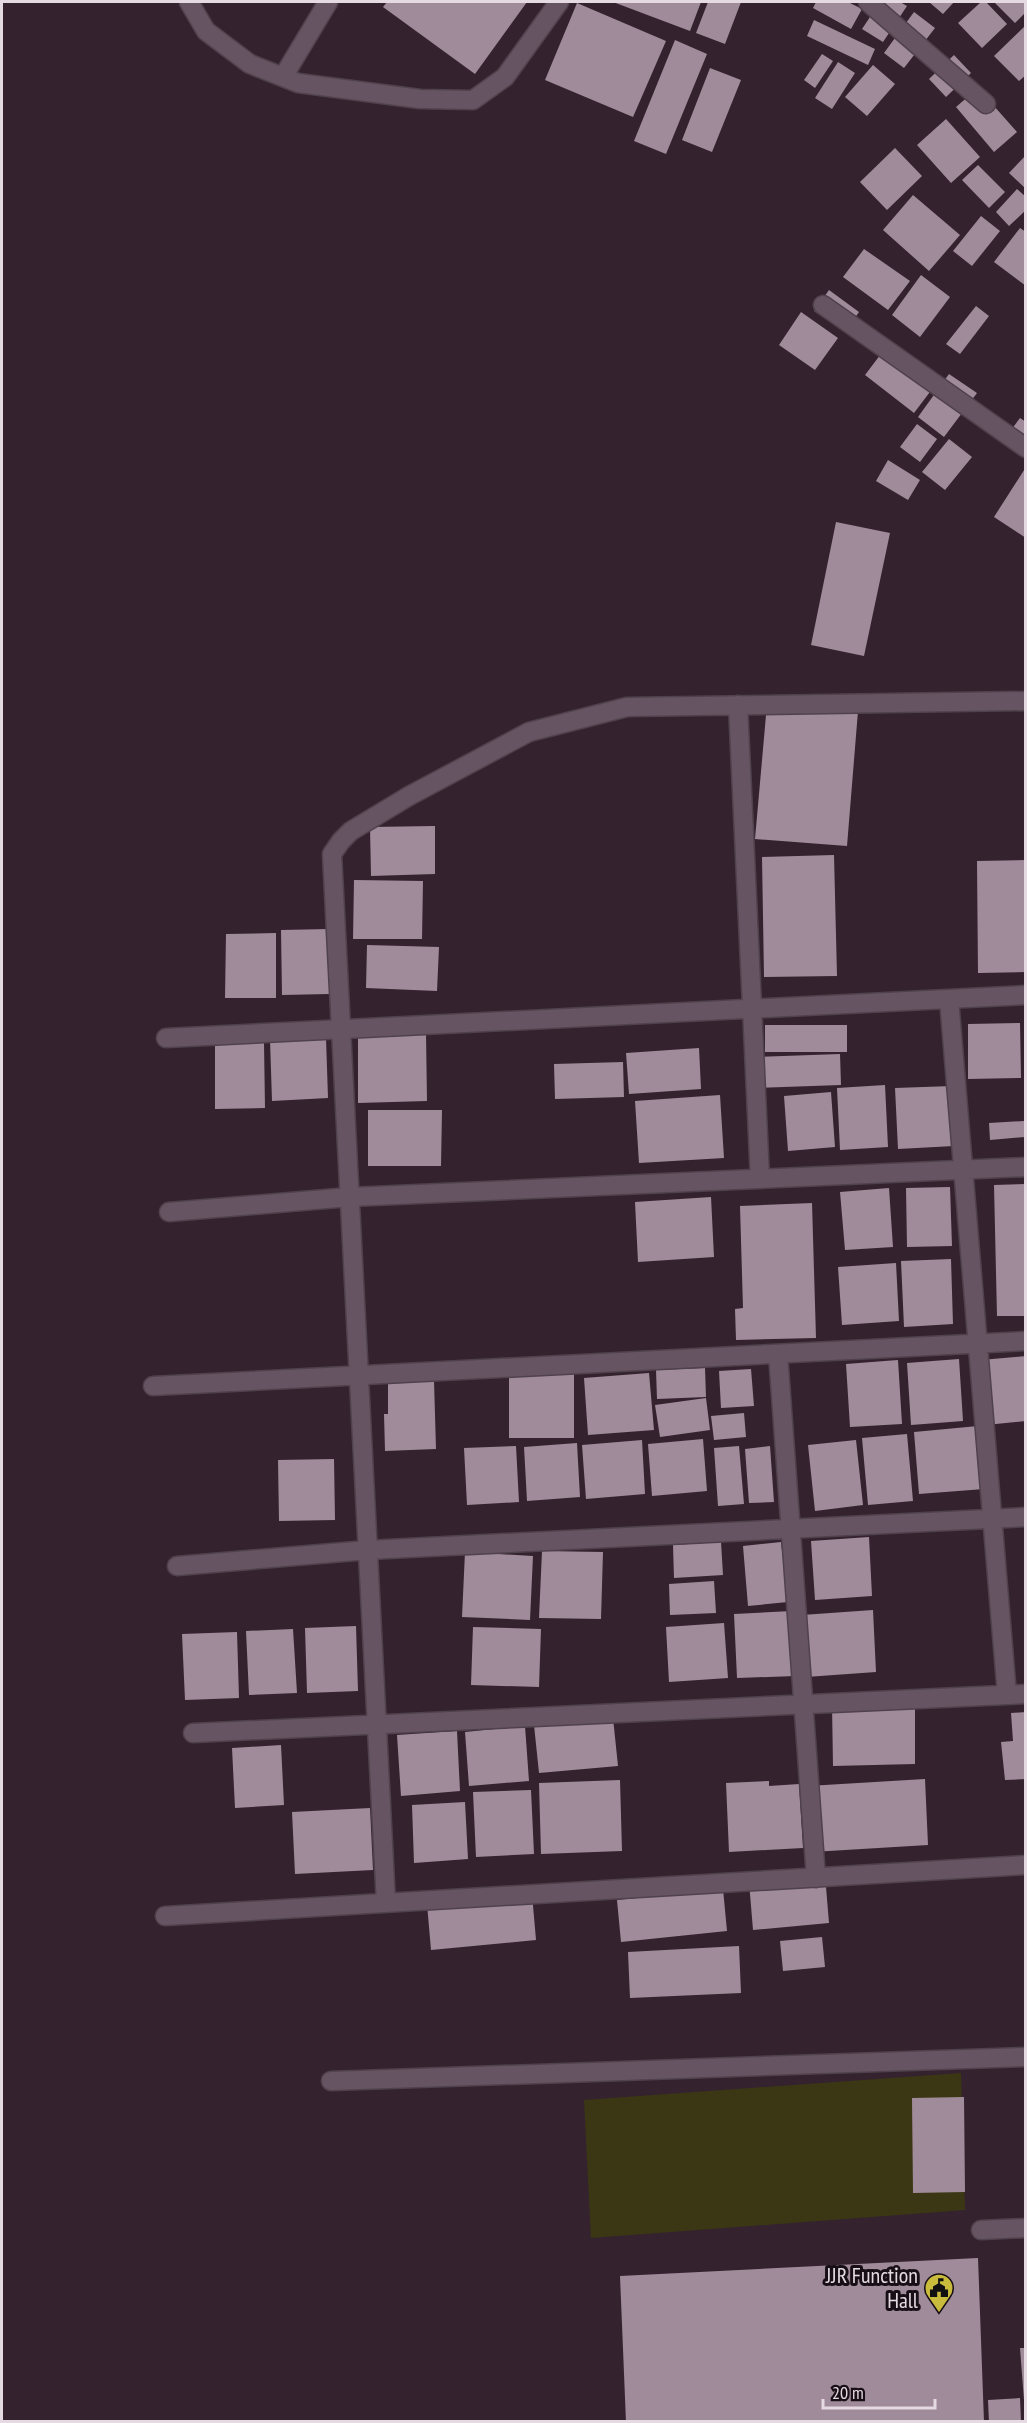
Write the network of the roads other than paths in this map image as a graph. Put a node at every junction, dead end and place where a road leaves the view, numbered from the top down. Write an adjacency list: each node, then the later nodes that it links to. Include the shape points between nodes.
1 (189, 2): 5 (street, via 206,31 250,64)
2 (328, 2): 5 (street)
3 (559, 2): 5 (street, via 505,77 473,100 420,99 298,83)
4 (868, 2): 6 (street)
5 (283, 77)
6 (986, 104)
7 (823, 305): 8 (street)
8 (1026, 448)
9 (1026, 701): 10 (street)
10 (738, 705): 13 (street); 14 (street, via 627,707 529,732 351,831 332,854)
11 (1026, 995): 12 (street)
12 (949, 999): 13 (street); 17 (street)
13 (754, 1009): 14 (street); 18 (street)
14 (342, 1029): 15 (street); 19 (street)
15 (165, 1038)
16 (1026, 1167): 17 (street)
17 (963, 1170): 18 (street); 22 (street)
18 (760, 1179): 19 (street)
19 (350, 1197): 20 (street); 24 (street)
20 (169, 1212)
21 (1026, 1341): 22 (street)
22 (978, 1344): 23 (street); 27 (street)
23 (778, 1354): 24 (street); 28 (street)
24 (359, 1374): 25 (street); 29 (street)
25 (153, 1386)
26 (1026, 1517): 27 (street)
27 (993, 1519): 28 (street); 31 (street)
28 (791, 1529): 29 (street); 32 (street)
29 (368, 1550): 30 (street); 33 (street)
30 (177, 1566)
31 (1016, 1694): 32 (street)
32 (803, 1704): 33 (street); 36 (street)
33 (377, 1724): 34 (street); 37 (street)
34 (193, 1733)
35 (1026, 1865): 36 (street)
36 (816, 1878): 37 (street)
37 (386, 1903): 38 (street)
38 (165, 1916)
39 (1026, 2056): 40 (street)
40 (331, 2081)
41 (1026, 2228): 42 (street)
42 (981, 2230)

